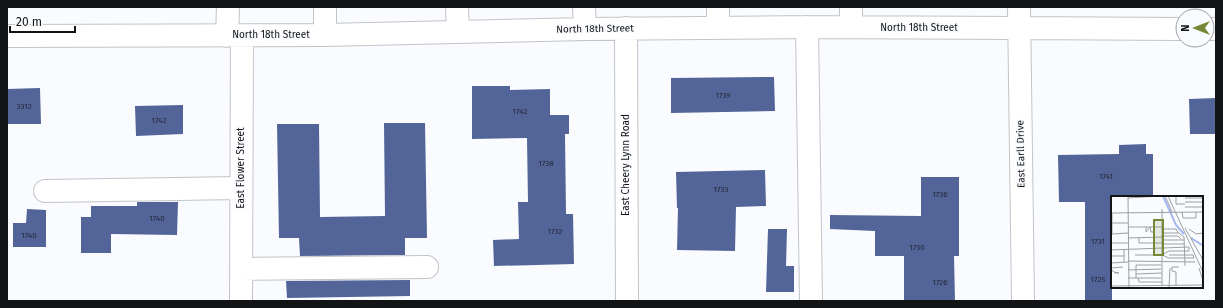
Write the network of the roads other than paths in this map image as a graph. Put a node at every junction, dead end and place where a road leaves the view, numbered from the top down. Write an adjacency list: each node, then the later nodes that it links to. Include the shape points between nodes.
1 (228, 7): 15 (street, East Flower Street)
2 (325, 7): 13 (street)
3 (457, 7): 12 (street)
4 (584, 7): 11 (street)
5 (718, 17): 8 (street, North 18th Street); 9 (street, North 18th Street)
6 (850, 17): 7 (street, North 18th Street); 8 (street, North 18th Street)
7 (1019, 17): 10 (street, North 18th Street); 23 (street, East Earll Drive)
8 (807, 26): 22 (street)
9 (626, 28): 11 (street, North 18th Street); 21 (street, East Cheery Lynn Road)
10 (1175, 28)
11 (585, 29): 12 (street, North 18th Street)
12 (458, 32): 13 (street, North 18th Street)
13 (325, 35): 15 (street, North 18th Street)
14 (7, 36): 15 (street, North 18th Street)
15 (235, 36): 16 (street, East Flower Street)
16 (241, 188): 17 (street); 19 (street, East Flower Street)
17 (45, 191)
18 (427, 267): 19 (street)
19 (241, 269): 20 (street, East Flower Street)
20 (241, 301)
21 (627, 301)
22 (811, 301)
23 (1023, 301)

